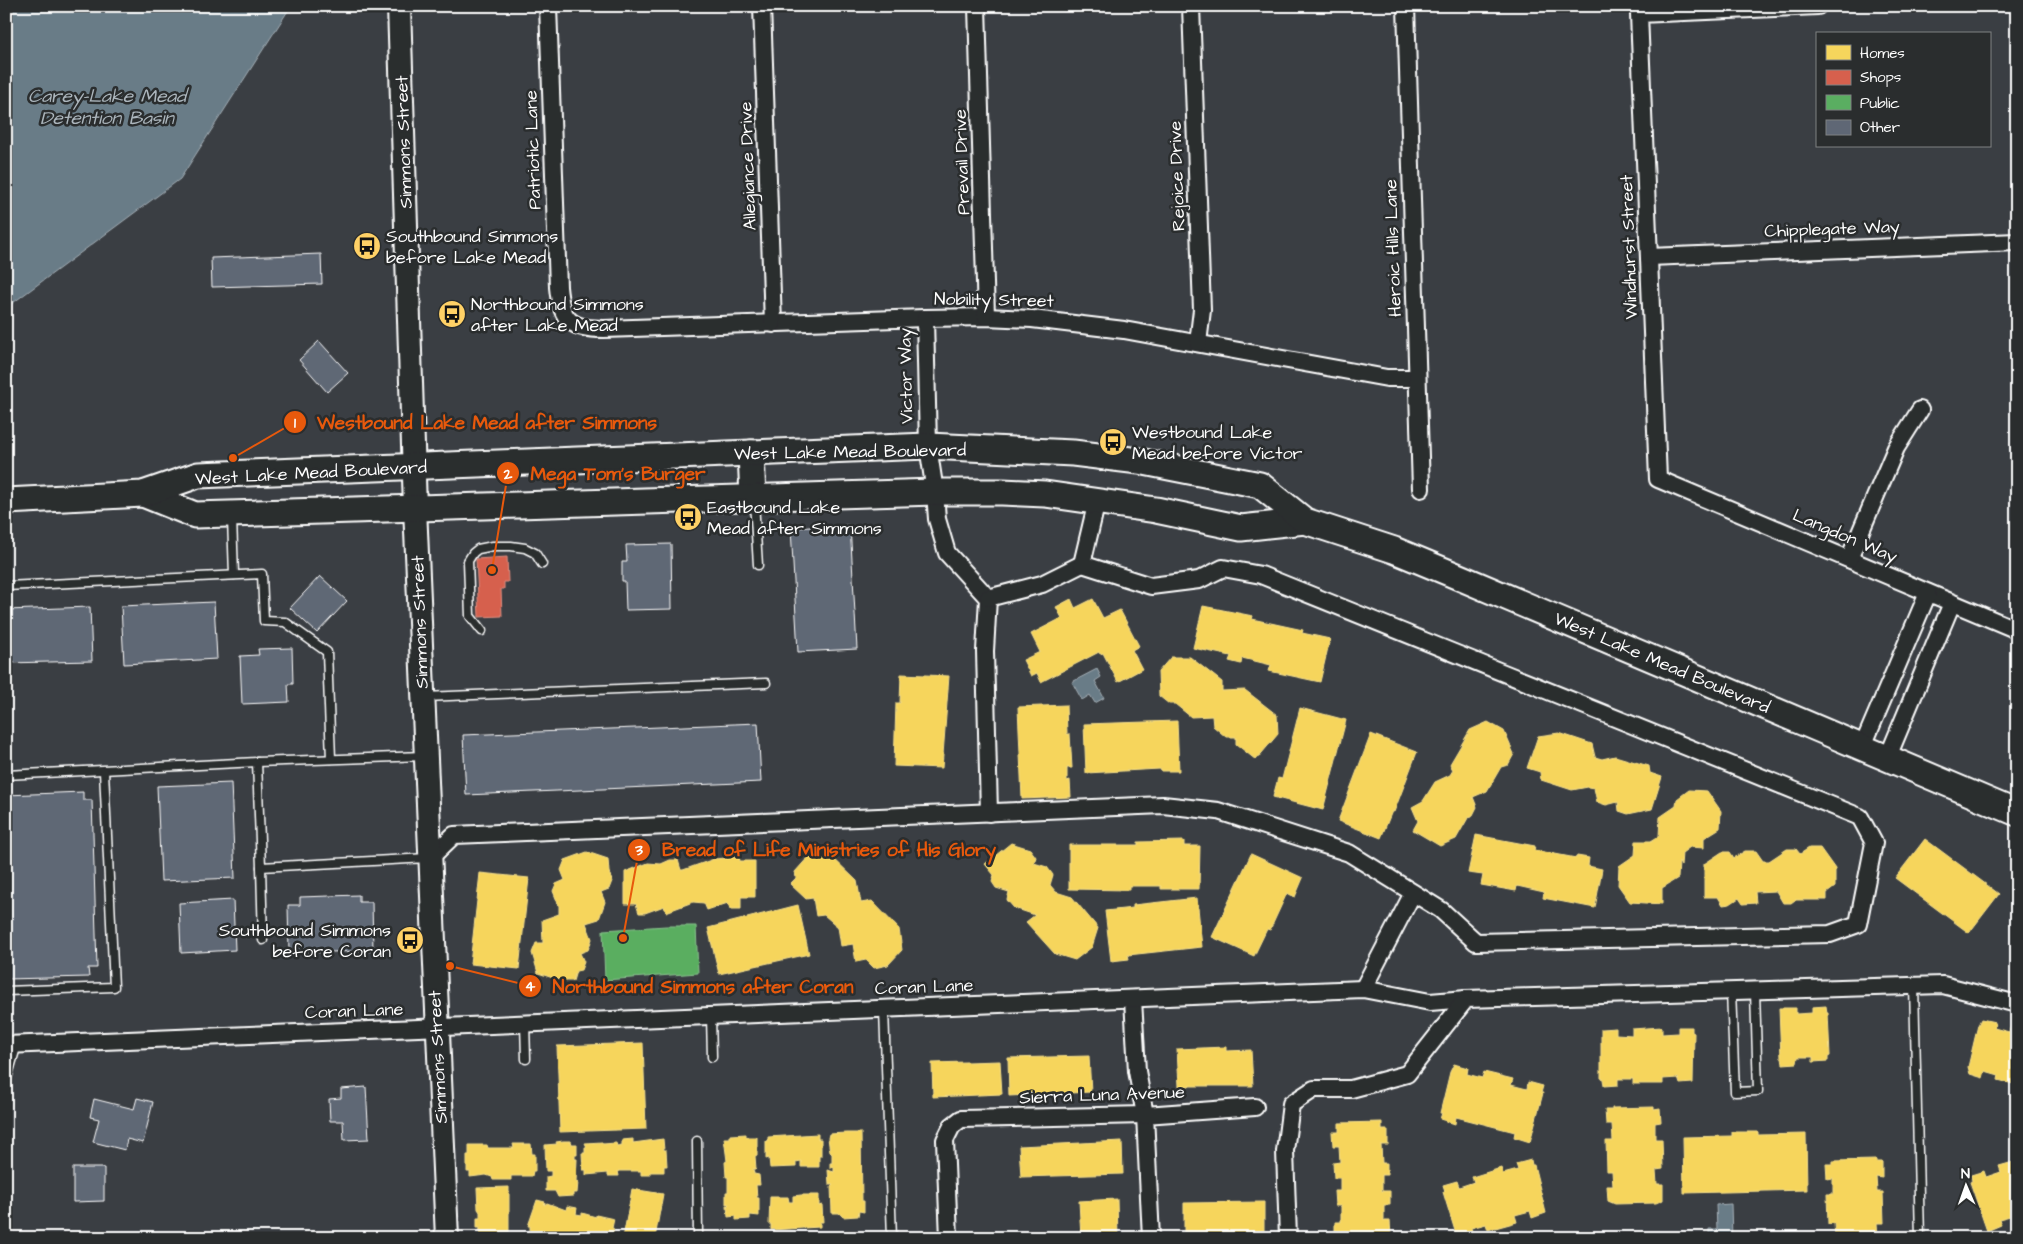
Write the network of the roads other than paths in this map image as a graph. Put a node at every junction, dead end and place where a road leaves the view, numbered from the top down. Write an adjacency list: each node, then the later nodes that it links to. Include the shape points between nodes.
1 (399, 6): 19 (main road, Simmons Street)
2 (548, 6): 12 (street, Patriotic Lane, via 558,288 560,306)
3 (762, 6): 13 (street, Allegiance Drive)
4 (977, 6): 10 (street, Prevail Drive)
5 (1191, 6): 14 (street, Rejoice Drive, via 1202,310)
6 (1406, 6): 15 (street, Heroic Hills Lane)
7 (1818, 6): 9 (street, Windhurst Street, via 1639,14)
8 (2017, 242): 9 (street, Chipplegate Way)
9 (1649, 257): 20 (street, Windhurst Street)
10 (986, 317): 11 (street, Nobility Street); 14 (street, Nobility Street, via 1078,323)
11 (925, 318): 13 (street, Nobility Street); 17 (street, Victor Way)
12 (568, 321): 13 (street, Nobility Street, via 585,328 604,330)
13 (773, 324)
14 (1198, 344): 15 (street, Nobility Street, via 1387,378)
15 (1417, 378): 21 (street, Heroic Hills Lane)
16 (1920, 410): 30 (street, via 1896,448)
17 (928, 446): 18 (main road, West Lake Mead Boulevard); 22 (street, Victor Way); 29 (main road, West Lake Mead Boulevard, via 1073,453 1139,461 1260,486)
18 (751, 453): 19 (main road, West Lake Mead Boulevard); 24 (main road)
19 (414, 468): 23 (main road, West Lake Mead Boulevard, via 198,475); 27 (main road, Simmons Street)
20 (1658, 479): 30 (street, Langdon Way)
21 (1421, 489)
22 (935, 492): 24 (main road, West Lake Mead Boulevard); 26 (main road, West Lake Mead Boulevard, via 1036,494); 37 (street, Victor Way, via 937,519 947,553)
23 (143, 494): 25 (main road, West Lake Mead Boulevard); 28 (main road, West Lake Mead Boulevard, via 195,515)
24 (753, 497): 27 (main road, West Lake Mead Boulevard); 33 (lane)
25 (6, 501)
26 (1097, 501): 29 (main road, West Lake Mead Boulevard, via 1242,528); 32 (street)
27 (415, 508): 28 (main road, West Lake Mead Boulevard); 42 (main road, Simmons Street)
28 (232, 514): 34 (lane)
29 (1306, 521): 43 (main road, West Lake Mead Boulevard, via 1427,563)
30 (1849, 559): 36 (street, Langdon Way)
31 (542, 564): 40 (lane, via 535,553 524,548 493,546 473,552 468,561 470,616)
32 (1082, 564): 37 (street, via 1042,584); 54 (street, via 1151,586 1198,580 1223,568 1261,575 1860,817 1874,844 1858,924 1830,934 1476,942 1441,910)
33 (758, 565)
34 (234, 575): 35 (lane); 45 (lane, via 262,574 264,621 285,622 327,652)
35 (6, 586)
36 (1928, 593): 38 (street, Langdon Way); 43 (street)
37 (988, 598): 50 (street, via 985,651)
38 (1952, 603): 39 (street, Langdon Way); 46 (street)
39 (2017, 630)
40 (482, 631)
41 (766, 683): 42 (lane)
42 (423, 697): 44 (main road, Simmons Street)
43 (1862, 748): 46 (main road, West Lake Mead Boulevard)
44 (426, 756): 45 (lane); 52 (main road, Simmons Street)
45 (331, 759): 47 (lane)
46 (1887, 759): 51 (main road, West Lake Mead Boulevard)
47 (257, 762): 48 (lane); 53 (lane)
48 (104, 770): 49 (lane); 58 (lane, via 114,987)
49 (6, 775)
50 (989, 812): 52 (street, via 454,835); 54 (street, via 1163,805 1218,811 1349,853)
51 (2017, 813)
52 (430, 858): 53 (lane); 67 (main road, Simmons Street)
53 (261, 867): 55 (lane)
54 (1413, 893): 57 (street)
55 (263, 940)
56 (1914, 985): 60 (street, Coran Lane); 63 (street, Coran Lane, via 1943,985); 81 (lane)
57 (1363, 989): 61 (street, Coran Lane); 62 (street, Coran Lane, via 1430,1002)
58 (6, 991)
59 (1731, 991): 60 (street, Coran Lane); 60 (lane, via 1735,1092 1758,1091); 62 (street, Coran Lane)
60 (1755, 991)
61 (1133, 998): 64 (street, Coran Lane); 73 (street, via 1137,1071)
62 (1466, 999): 80 (street, via 1407,1074 1351,1089 1314,1088 1291,1104 1285,1150)
63 (2017, 1004)
64 (884, 1009): 65 (street, Coran Lane); 77 (lane)
65 (711, 1016): 66 (street, Coran Lane); 69 (lane)
66 (524, 1022): 67 (street, Coran Lane); 70 (lane)
67 (437, 1028): 68 (street, Coran Lane); 75 (main road, Simmons Street)
68 (11, 1044): 71 (lane)
69 (712, 1058)
70 (526, 1059)
71 (6, 1082)
72 (1255, 1107): 73 (street, Sierra Luna Avenue)
73 (1145, 1115): 78 (street, Sierra Luna Avenue, via 961,1119 952,1126 945,1140); 79 (street)
74 (697, 1141): 76 (lane)
75 (447, 1238)
76 (698, 1238)
77 (892, 1238)
78 (948, 1238)
79 (1151, 1238)
80 (1288, 1238)
81 (1920, 1238)

